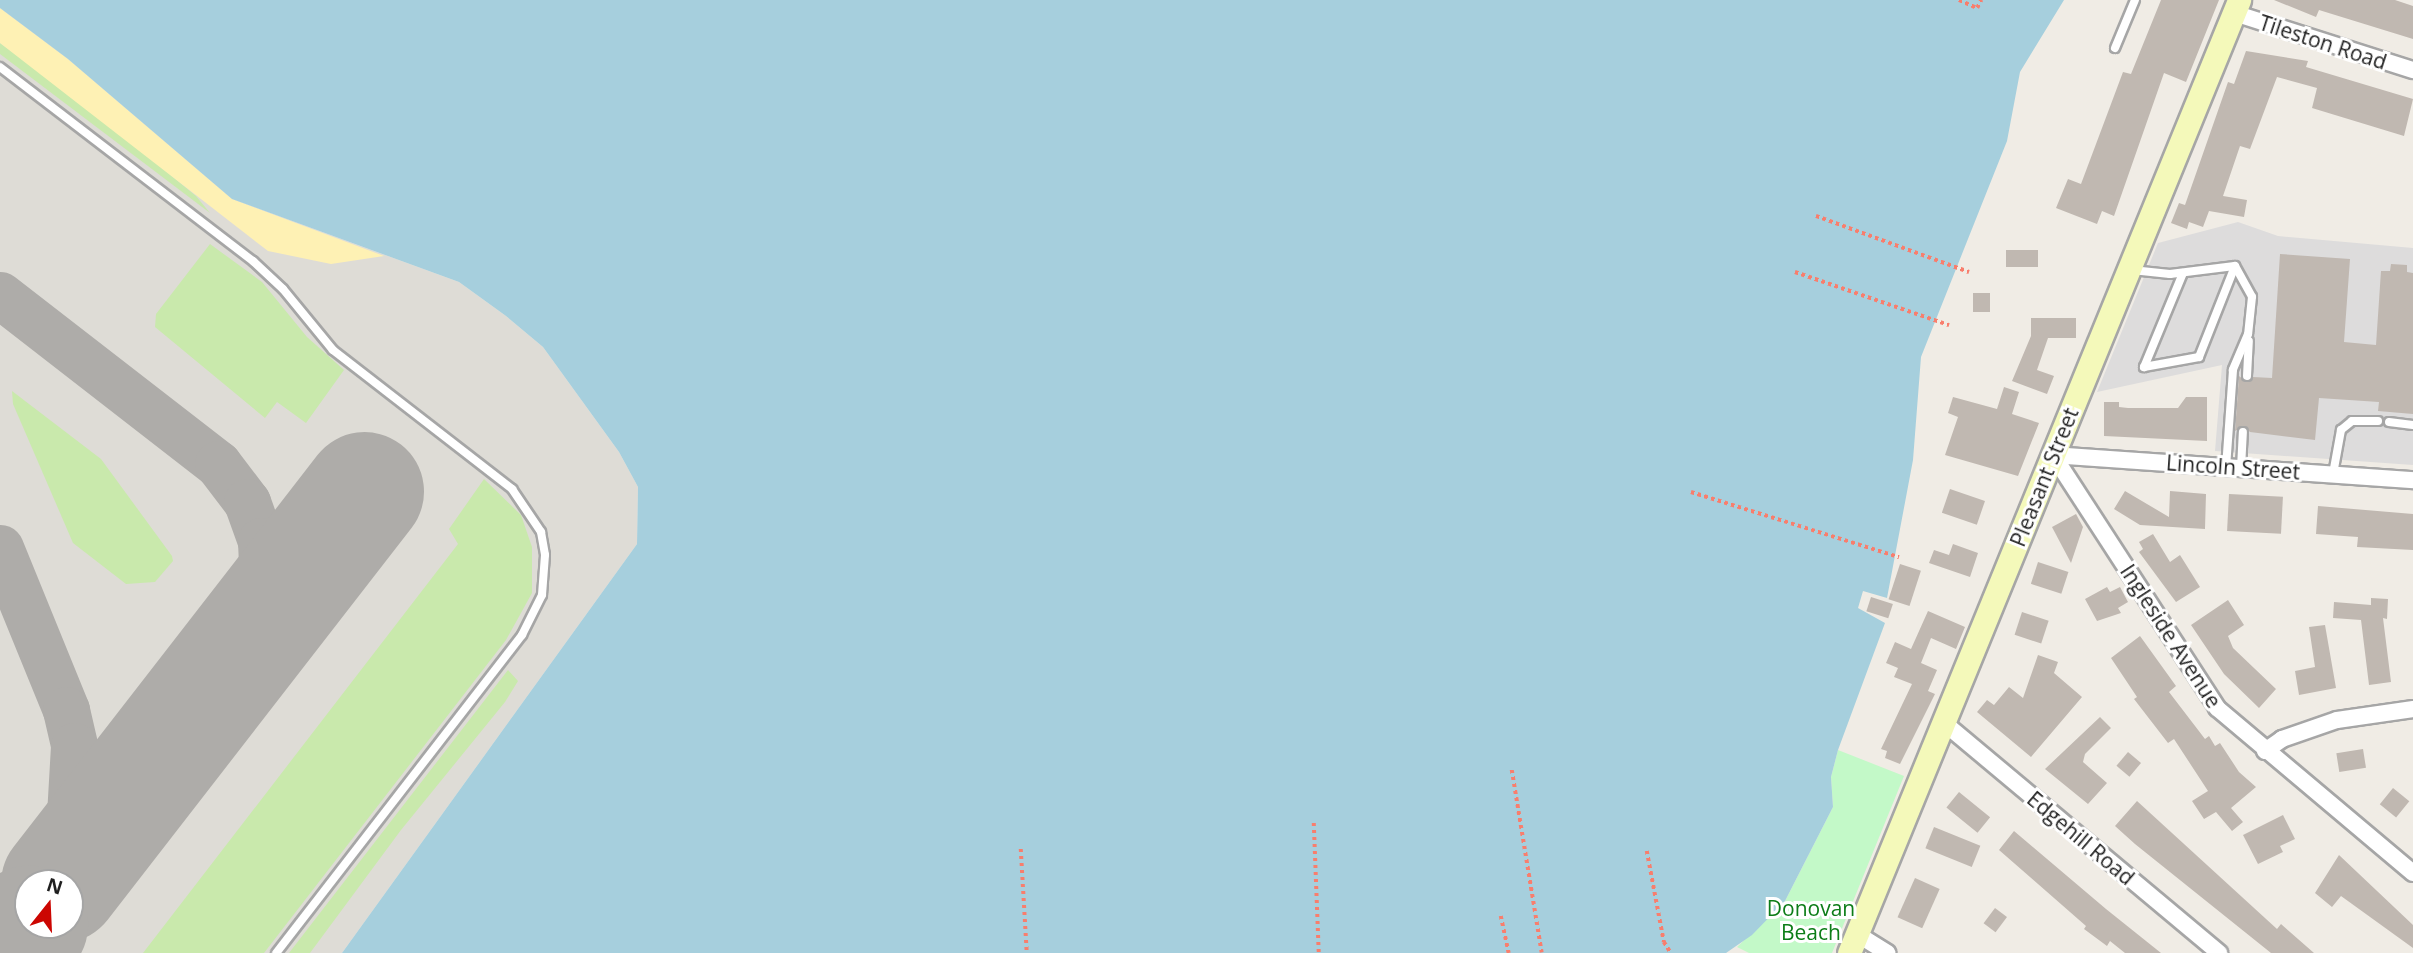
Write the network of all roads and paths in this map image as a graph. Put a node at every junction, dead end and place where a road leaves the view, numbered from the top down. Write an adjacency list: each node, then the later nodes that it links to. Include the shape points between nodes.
1 (1959, 0): 2 (path, via 1977,8)
2 (1981, 0)
3 (2135, 0): 5 (lane)
4 (2237, 6): 7 (street, Tileston Road); 10 (main road, Pleasant Street)
5 (2115, 48)
6 (0, 67): 37 (lane, via 253,261 283,289 333,350 512,489 541,533 544,585 536,613)
7 (2413, 70)
8 (1815, 216): 12 (path)
9 (2235, 266): 13 (lane); 13 (lane, via 2199,357 2144,367); 15 (lane, via 2252,296)
10 (2129, 269): 13 (lane); 21 (main road, Pleasant Street)
11 (1795, 272): 14 (path)
12 (1969, 272)
13 (2183, 273)
14 (1949, 325)
15 (2250, 328): 16 (lane); 22 (lane, via 2234,365)
16 (2247, 376)
17 (2378, 421): 23 (lane, via 2352,421 2341,430)
18 (2389, 422): 19 (lane)
19 (2413, 425)
20 (2243, 432): 22 (lane)
21 (2053, 455): 22 (street, Lincoln Street); 28 (main road, Pleasant Street); 29 (street, Ingleside Avenue, via 2210,698)
22 (2234, 468): 23 (street, Lincoln Street)
23 (2333, 474): 24 (street, Lincoln Street)
24 (2413, 480)
25 (1691, 492): 26 (path)
26 (1899, 557)
27 (2413, 709): 29 (street, via 2337,720 2282,739)
28 (1943, 722): 36 (main road, Pleasant Street); 44 (street, Edgehill Road)
29 (2265, 751): 34 (street, Ingleside Avenue)
30 (1512, 770): 41 (path)
31 (1314, 823): 39 (path)
32 (1021, 849): 38 (path)
33 (1647, 851): 42 (path, via 1664,942)
34 (2413, 873)
35 (1501, 916): 40 (path)
36 (1853, 944): 43 (street)
37 (276, 953)
38 (1027, 953)
39 (1319, 953)
40 (1509, 953)
41 (1542, 953)
42 (1671, 953)
43 (1887, 953)
44 (2219, 953)

